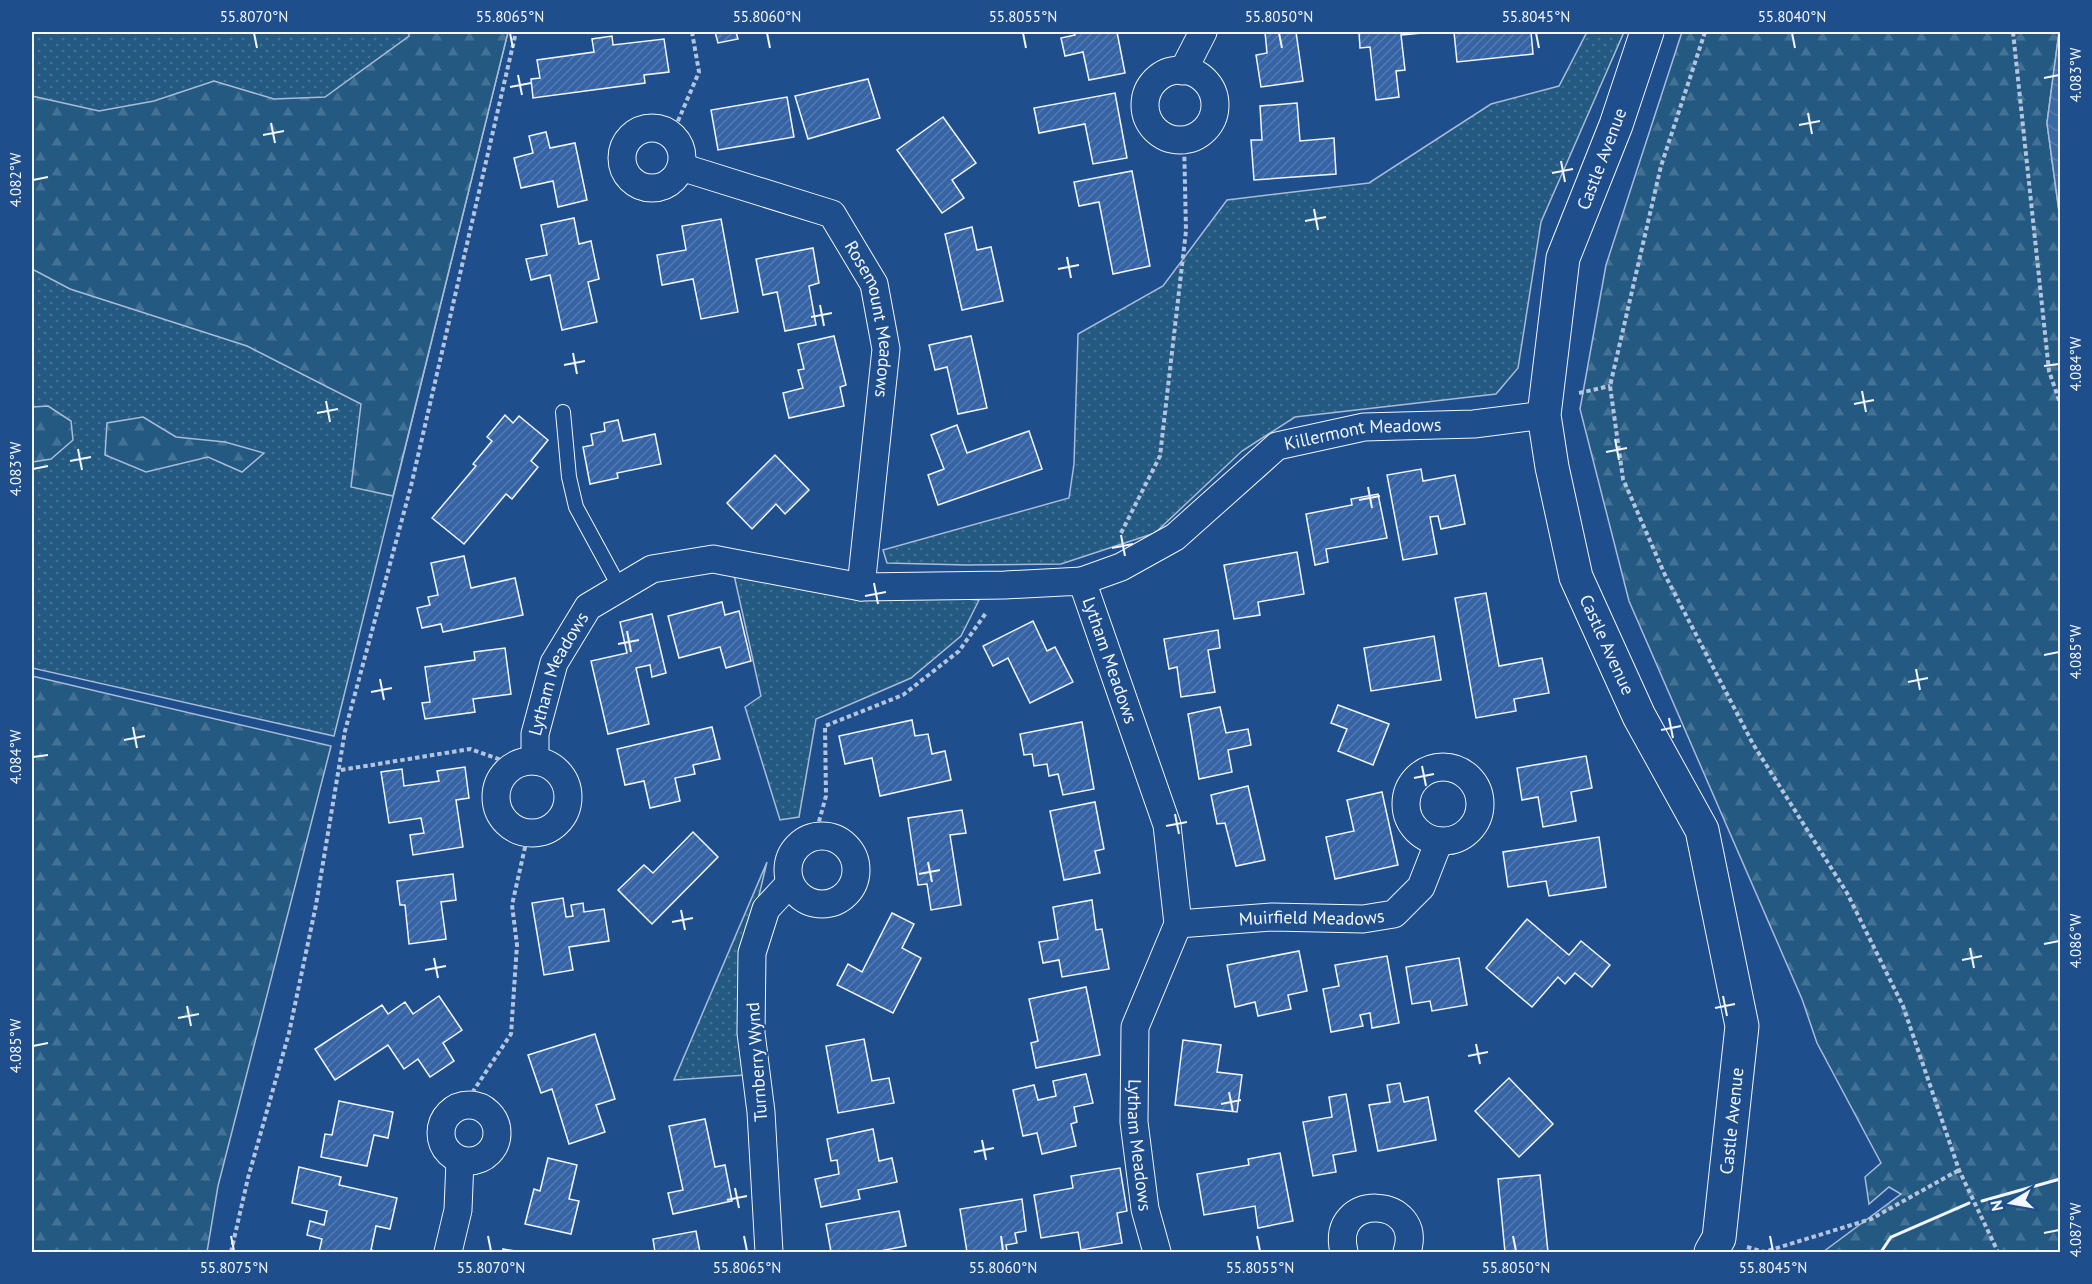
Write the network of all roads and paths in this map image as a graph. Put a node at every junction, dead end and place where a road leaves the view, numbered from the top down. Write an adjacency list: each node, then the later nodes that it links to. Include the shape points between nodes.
1 (516, 32): 20 (path, via 411,486 345,731)
2 (692, 32): 8 (path, via 699,72)
3 (1203, 32): 7 (street)
4 (1647, 32): 13 (street, Castle Avenue, via 1616,125 1563,258)
5 (1706, 32): 28 (path, via 1661,166 1610,386 1623,479 1665,575 1753,744 1847,893 1903,1006)
6 (2013, 32): 11 (path, via 2049,371)
7 (1183, 71): 9 (street, via 1204,80 1215,99 1212,122 1195,137); 9 (street, via 1161,76 1153,84 1146,106 1153,127 1172,140)
8 (672, 135): 10 (street, via 682,150); 10 (street, via 657,128 633,134 625,144 624,167 630,178 648,188 669,183)
9 (1184, 140): 14 (path, via 1186,231 1160,456 1122,529)
10 (681, 167): 17 (street, Rosemount Meadows, via 832,214 874,284 886,349)
11 (2061, 403)
12 (563, 412): 18 (lane, via 576,507)
13 (1544, 415): 14 (street, Killermont Meadows, via 1474,424 1364,427 1277,446 1175,537); 29 (street, Castle Avenue, via 1576,577 1639,716 1701,830 1742,1026)
14 (1121, 567): 15 (street, Killermont Meadows)
15 (1082, 581): 16 (street, Lytham Meadows); 25 (street, Lytham Meadows, via 1167,825)
16 (1005, 585): 17 (street, Lytham Meadows); 22 (path, via 959,651 903,695 825,726 826,796)
17 (861, 586): 18 (street, Lytham Meadows, via 713,560 652,569)
18 (620, 588): 19 (street, Lytham Meadows, via 588,608 554,663)
19 (529, 762): 20 (path, via 504,761 470,749); 21 (street, via 511,767 502,776 495,800 505,823); 21 (street, via 556,770 567,790 568,802 565,813 550,829)
20 (341, 770): 30 (path, via 289,1033)
21 (528, 834): 26 (path, via 512,905 517,945 510,1034)
22 (815, 836): 24 (street, via 792,854); 24 (street, via 837,838 853,854 857,875 853,886 837,902 826,904 804,900)
23 (1438, 841): 25 (street, Muirfield Meadows, via 1421,887 1394,914 1363,919 1272,916)
24 (790, 882): 32 (street, Turnberry Wynd, via 766,909 752,953 752,1033)
25 (1178, 924): 33 (street, Lytham Meadows, via 1135,1027 1134,1122 1146,1209)
26 (464, 1105): 27 (street, via 448,1114 441,1131 446,1148); 27 (street, via 489,1113 497,1130 493,1148 486,1154 478,1159)
27 (460, 1160): 31 (street, via 458,1210)
28 (1959, 1170): 29 (path, via 1871,1219 1764,1252); 36 (path)
29 (1715, 1245)
30 (231, 1252)
31 (448, 1252)
32 (769, 1252)
33 (1157, 1252)
34 (1344, 1252): 35 (street, via 1347,1223 1354,1215 1374,1207 1394,1212 1402,1220 1409,1240)
35 (1407, 1252)
36 (1998, 1252)

